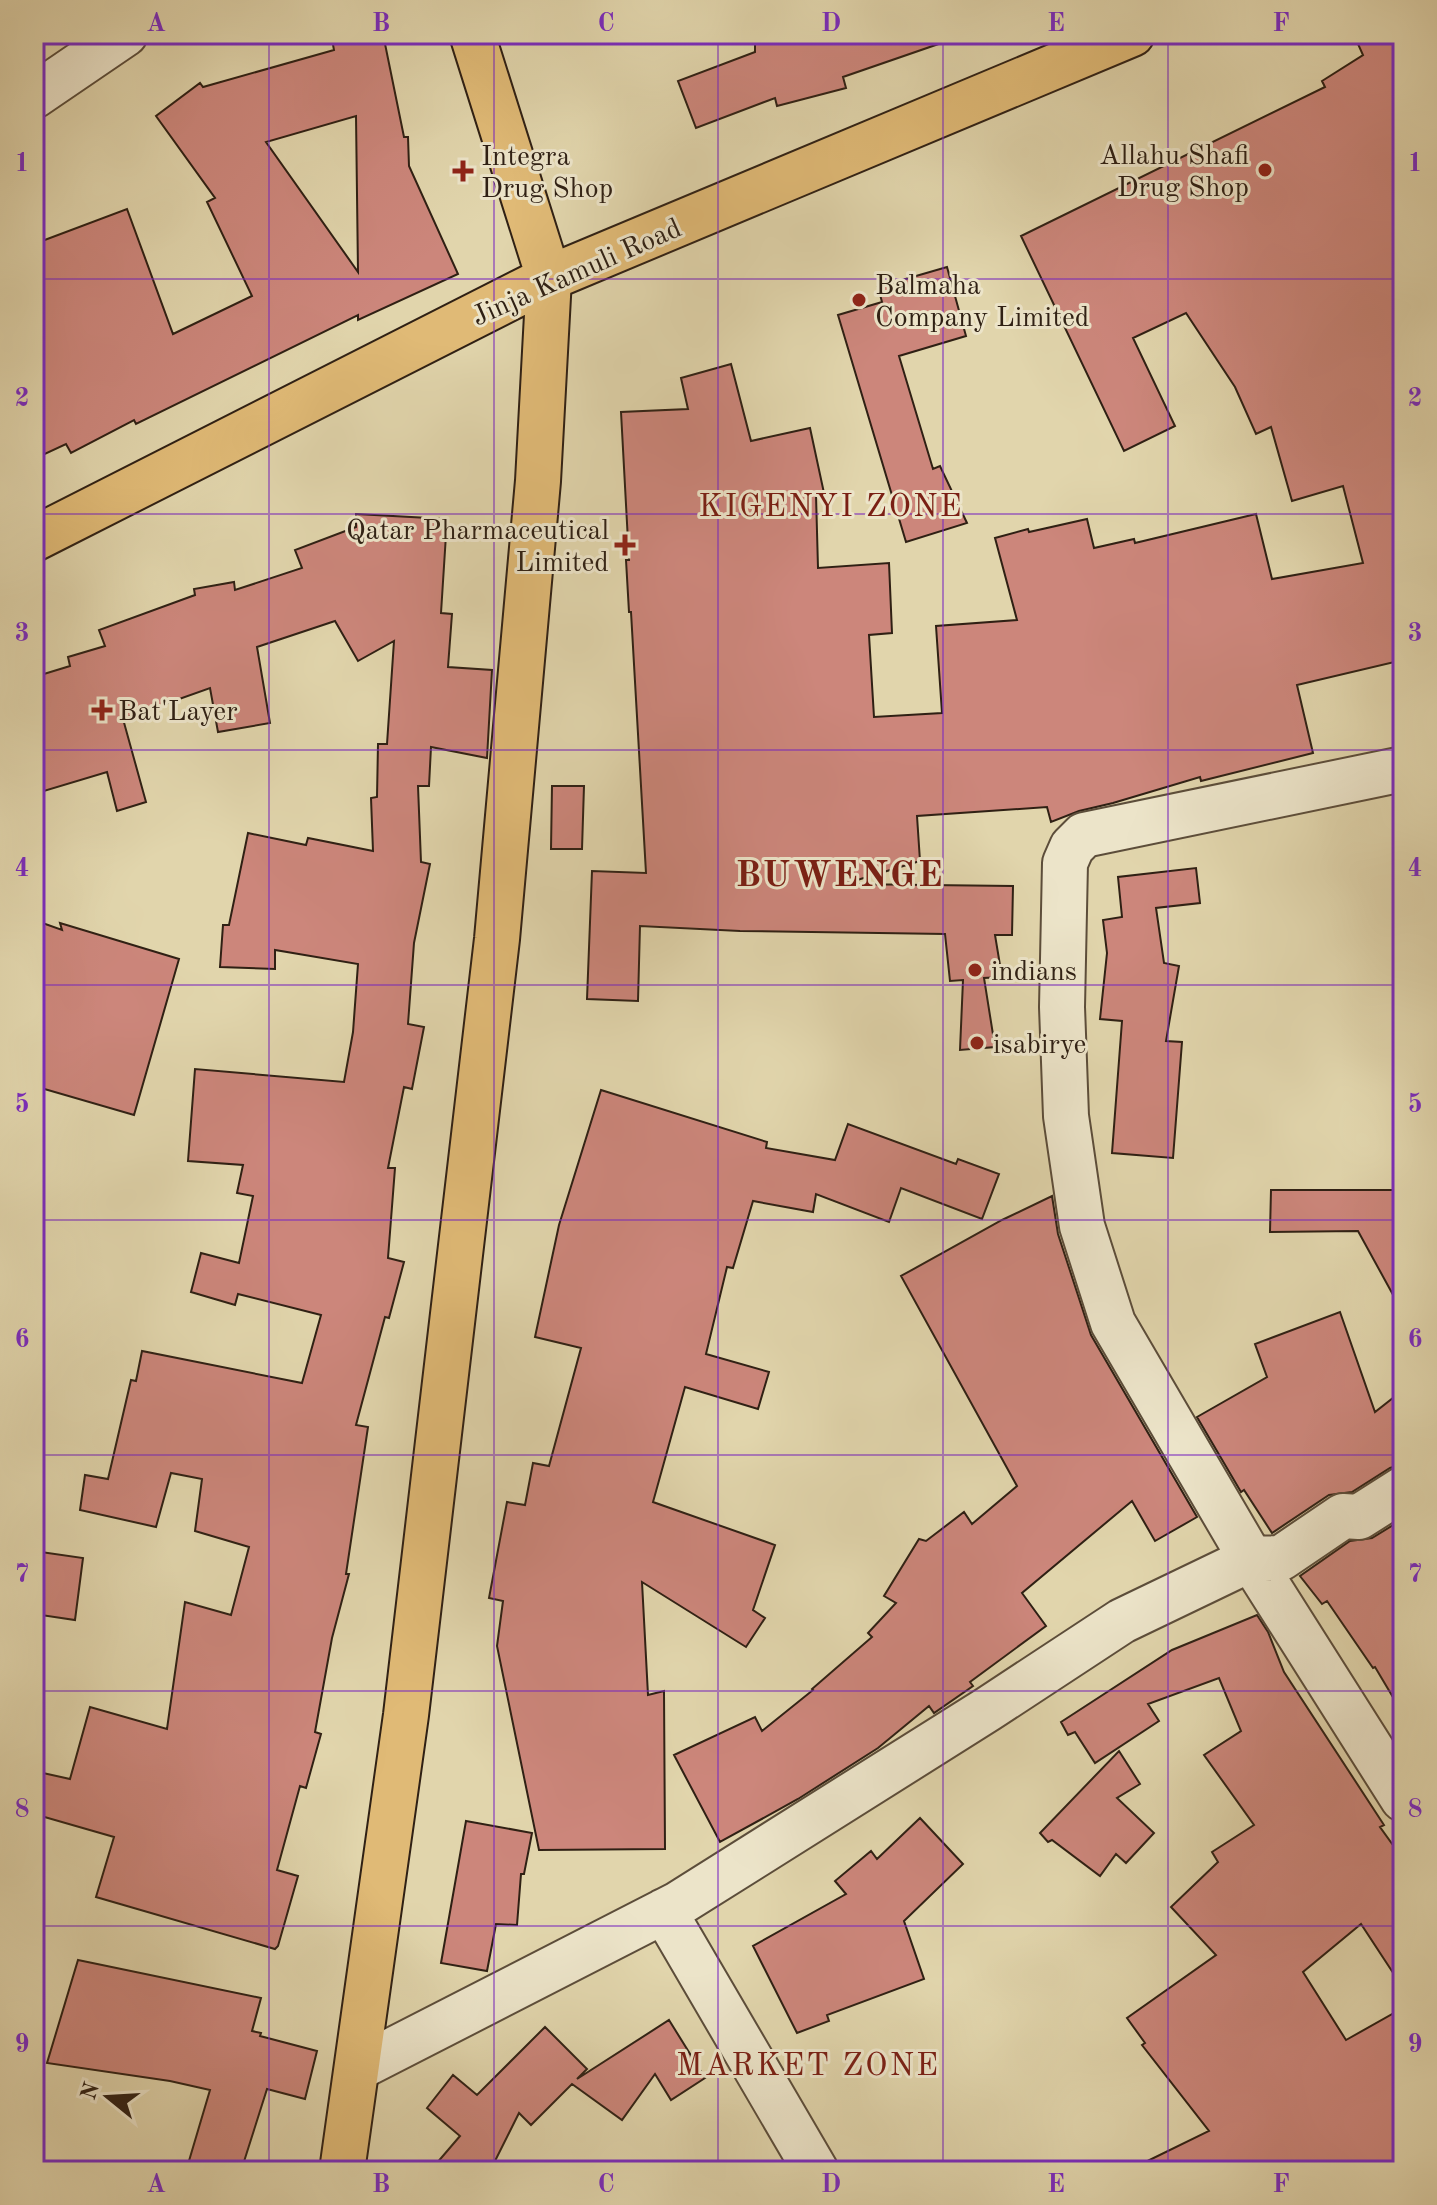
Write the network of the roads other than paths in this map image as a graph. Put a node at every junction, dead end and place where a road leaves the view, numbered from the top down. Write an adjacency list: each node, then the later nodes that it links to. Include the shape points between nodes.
1 (125, 34): 4 (street)
2 (472, 34): 5 (main road)
3 (1132, 34): 5 (main road, Jinja Kamuli Road)
4 (34, 96)
5 (549, 278): 6 (main road, Jinja Kamuli Road); 12 (main road, via 538,481 497,939 408,1699)
6 (34, 539)
7 (1403, 769): 9 (street, via 1084,835 1065,863 1066,1116 1082,1226 1113,1323)
8 (1403, 1489): 9 (street, via 1359,1517 1343,1516 1281,1558)
9 (1251, 1559): 10 (street); 11 (street, via 1122,1621)
10 (1403, 1799)
11 (664, 1911): 12 (street); 14 (street)
12 (358, 2068): 13 (main road)
13 (342, 2171)
14 (816, 2171)

